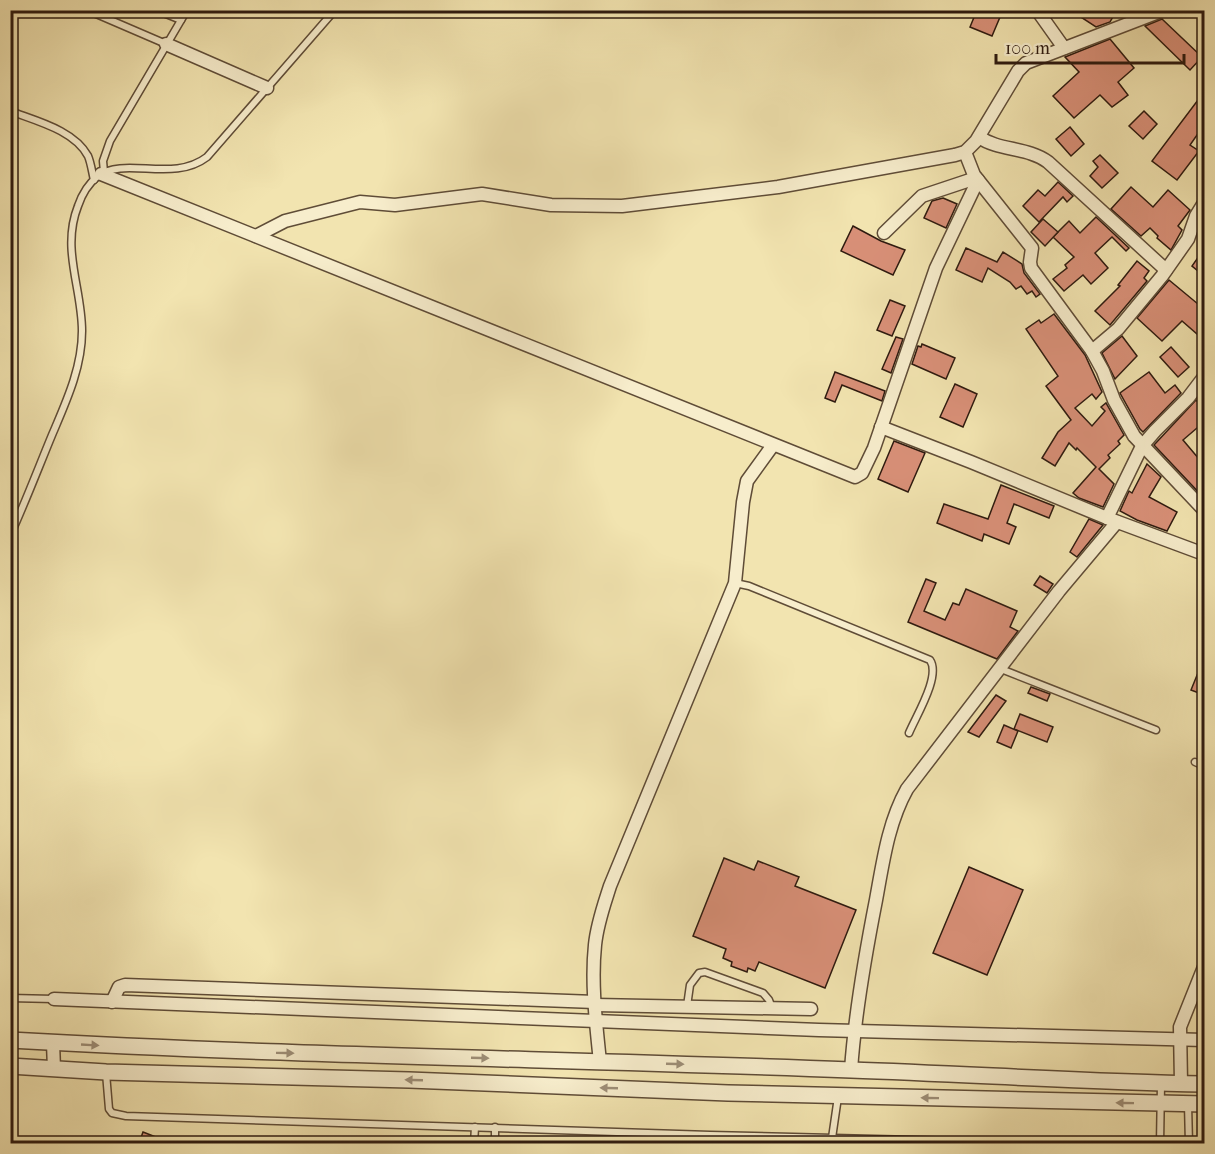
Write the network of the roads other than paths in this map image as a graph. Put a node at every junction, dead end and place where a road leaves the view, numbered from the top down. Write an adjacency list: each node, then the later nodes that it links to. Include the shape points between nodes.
1 (87, 10): 8 (lane)
2 (156, 10): 7 (lane)
3 (187, 10): 7 (lane)
4 (335, 10): 10 (lane)
5 (1037, 10): 9 (street)
6 (1164, 10): 9 (street)
7 (181, 20): 8 (lane)
8 (166, 44): 10 (street); 14 (lane, via 110,141)
9 (1064, 48): 12 (street, via 1022,66)
10 (267, 88): 14 (lane, via 199,163 182,168 121,169)
11 (10, 111): 14 (lane, via 72,138)
12 (979, 136): 13 (street); 19 (street, via 1048,162)
13 (965, 152): 15 (street); 18 (street, via 778,187 622,206 551,205 482,194 396,205 360,202 285,221)
14 (100, 175): 18 (street); 27 (lane, via 82,194 70,246 82,329 78,365)
15 (977, 179): 17 (street, via 922,196); 20 (street, via 1029,244 1032,268); 22 (street, via 936,268)
16 (1204, 203): 19 (street, via 1188,239)
17 (884, 233)
18 (256, 236): 23 (street)
19 (1166, 270): 20 (street, via 1130,316)
20 (1092, 351): 24 (street, via 1114,400)
21 (1204, 377): 24 (street)
22 (881, 427): 23 (street, via 858,477); 26 (street)
23 (773, 445): 29 (street, via 747,481)
24 (1142, 446): 25 (street); 26 (street)
25 (1204, 510)
26 (1112, 520): 28 (street); 30 (street)
27 (10, 536)
28 (1204, 554)
29 (735, 583): 32 (lane, via 930,660 934,669 931,684); 39 (street, via 610,886 595,945)
30 (1001, 669): 31 (lane); 44 (street, via 907,789 894,815)
31 (1156, 730)
32 (909, 733)
33 (1195, 762): 34 (lane)
34 (1204, 766)
35 (1204, 967): 45 (street, via 1182,1021)
36 (10, 998): 37 (lane)
37 (54, 999): 38 (street)
38 (112, 1002): 39 (street, via 119,987 125,985); 43 (street)
39 (595, 1003): 40 (street); 43 (street)
40 (687, 1006): 41 (street); 41 (lane, via 690,985 699,973 705,972 763,993)
41 (772, 1008): 42 (street)
42 (811, 1009)
43 (595, 1021): 44 (street); 49 (street)
44 (853, 1031): 45 (street); 52 (street)
45 (1179, 1039): 47 (street); 55 (street)
46 (10, 1040): 48 (street)
47 (1204, 1040)
48 (53, 1043): 49 (street, one-way to 49); 51 (street)
49 (600, 1062): 52 (street, one-way to 52)
50 (10, 1066): 51 (street)
51 (54, 1069): 53 (street)
52 (851, 1070): 54 (street)
53 (106, 1072): 57 (street, one-way to 53); 61 (lane, via 109,1109 117,1115)
54 (1161, 1083): 55 (street); 58 (lane)
55 (1181, 1083): 56 (street)
56 (1204, 1083)
57 (838, 1096): 58 (street, one-way to 57); 64 (lane)
58 (1161, 1103): 59 (street); 69 (lane)
59 (1188, 1104): 60 (street); 70 (lane)
60 (1204, 1104)
61 (475, 1126): 62 (lane); 65 (lane)
62 (495, 1127): 63 (lane); 66 (lane)
63 (710, 1135): 64 (lane); 67 (lane)
64 (832, 1138): 68 (lane)
65 (474, 1143)
66 (495, 1143)
67 (710, 1143)
68 (1074, 1143)
69 (1160, 1143)
70 (1189, 1143)

